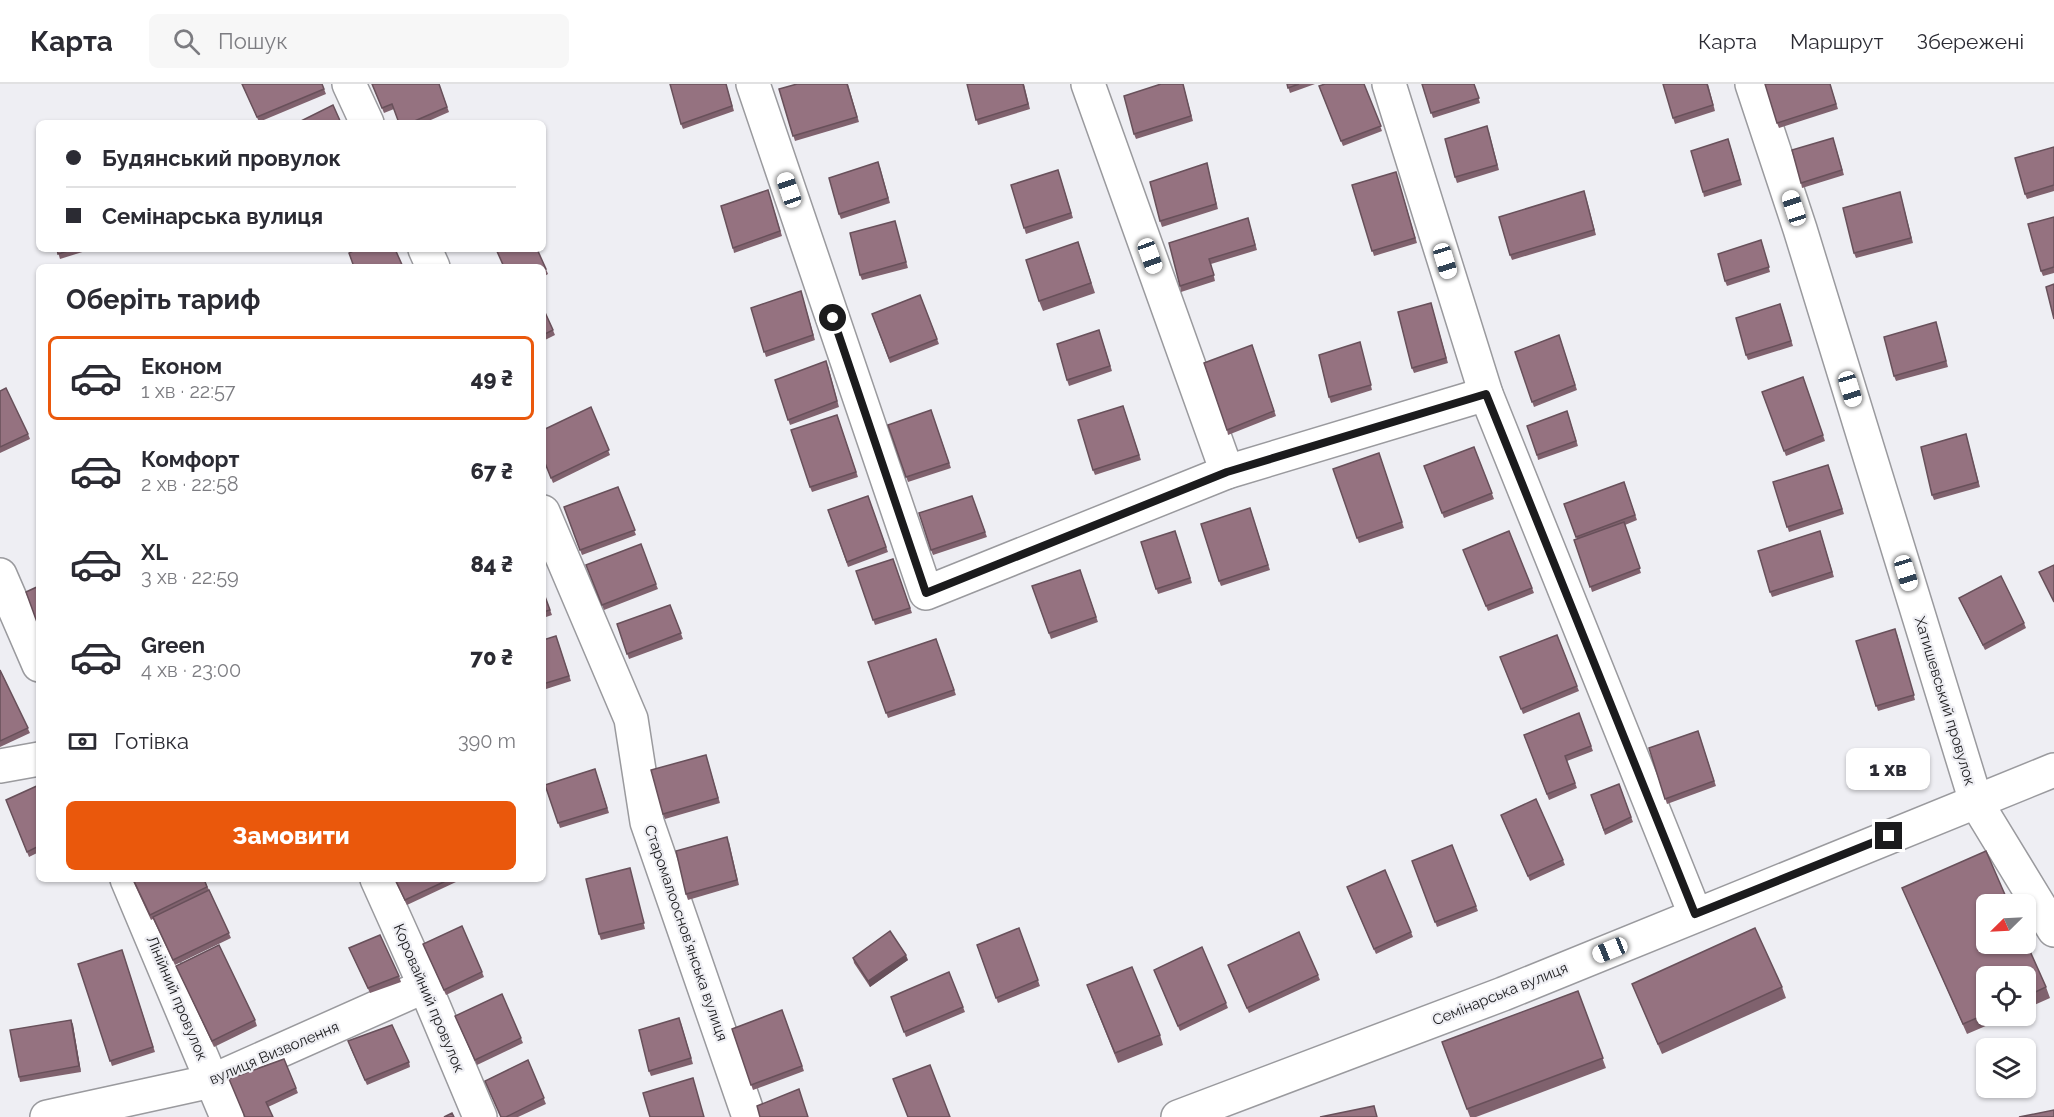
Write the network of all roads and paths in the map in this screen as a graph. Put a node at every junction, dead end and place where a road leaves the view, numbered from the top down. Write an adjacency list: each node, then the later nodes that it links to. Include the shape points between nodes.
1 (349, 84): 6 (street)
2 (753, 84): 8 (street, via 926,593)
3 (1088, 84): 8 (street)
4 (1389, 84): 7 (street)
5 (1752, 84): 15 (street, Хатишевський провулок)
6 (366, 120)
7 (1486, 394): 8 (street); 18 (street)
8 (1227, 472)
9 (546, 519): 25 (street, Старомалооснов’янська вулиця, via 631,719 648,822)
10 (0, 575): 11 (street)
11 (36, 658)
12 (36, 759): 13 (street)
13 (0, 765)
14 (2054, 770): 15 (street, Семінарська вулиця)
15 (1976, 802): 18 (street, Семінарська вулиця); 19 (street, Хатишевський провулок)
16 (128, 882): 21 (street, Лінійний провулок)
17 (378, 882): 20 (street, Коровайний провулок)
18 (1695, 914): 26 (street, Семінарська вулиця, via 1503,994)
19 (2054, 930)
20 (425, 986): 21 (street, вулиця Визволення); 24 (street, Коровайний провулок)
21 (212, 1081): 22 (street, вулиця Визволення); 23 (street, Лінійний провулок)
22 (47, 1117)
23 (227, 1117)
24 (480, 1117)
25 (749, 1117)
26 (1178, 1117)

